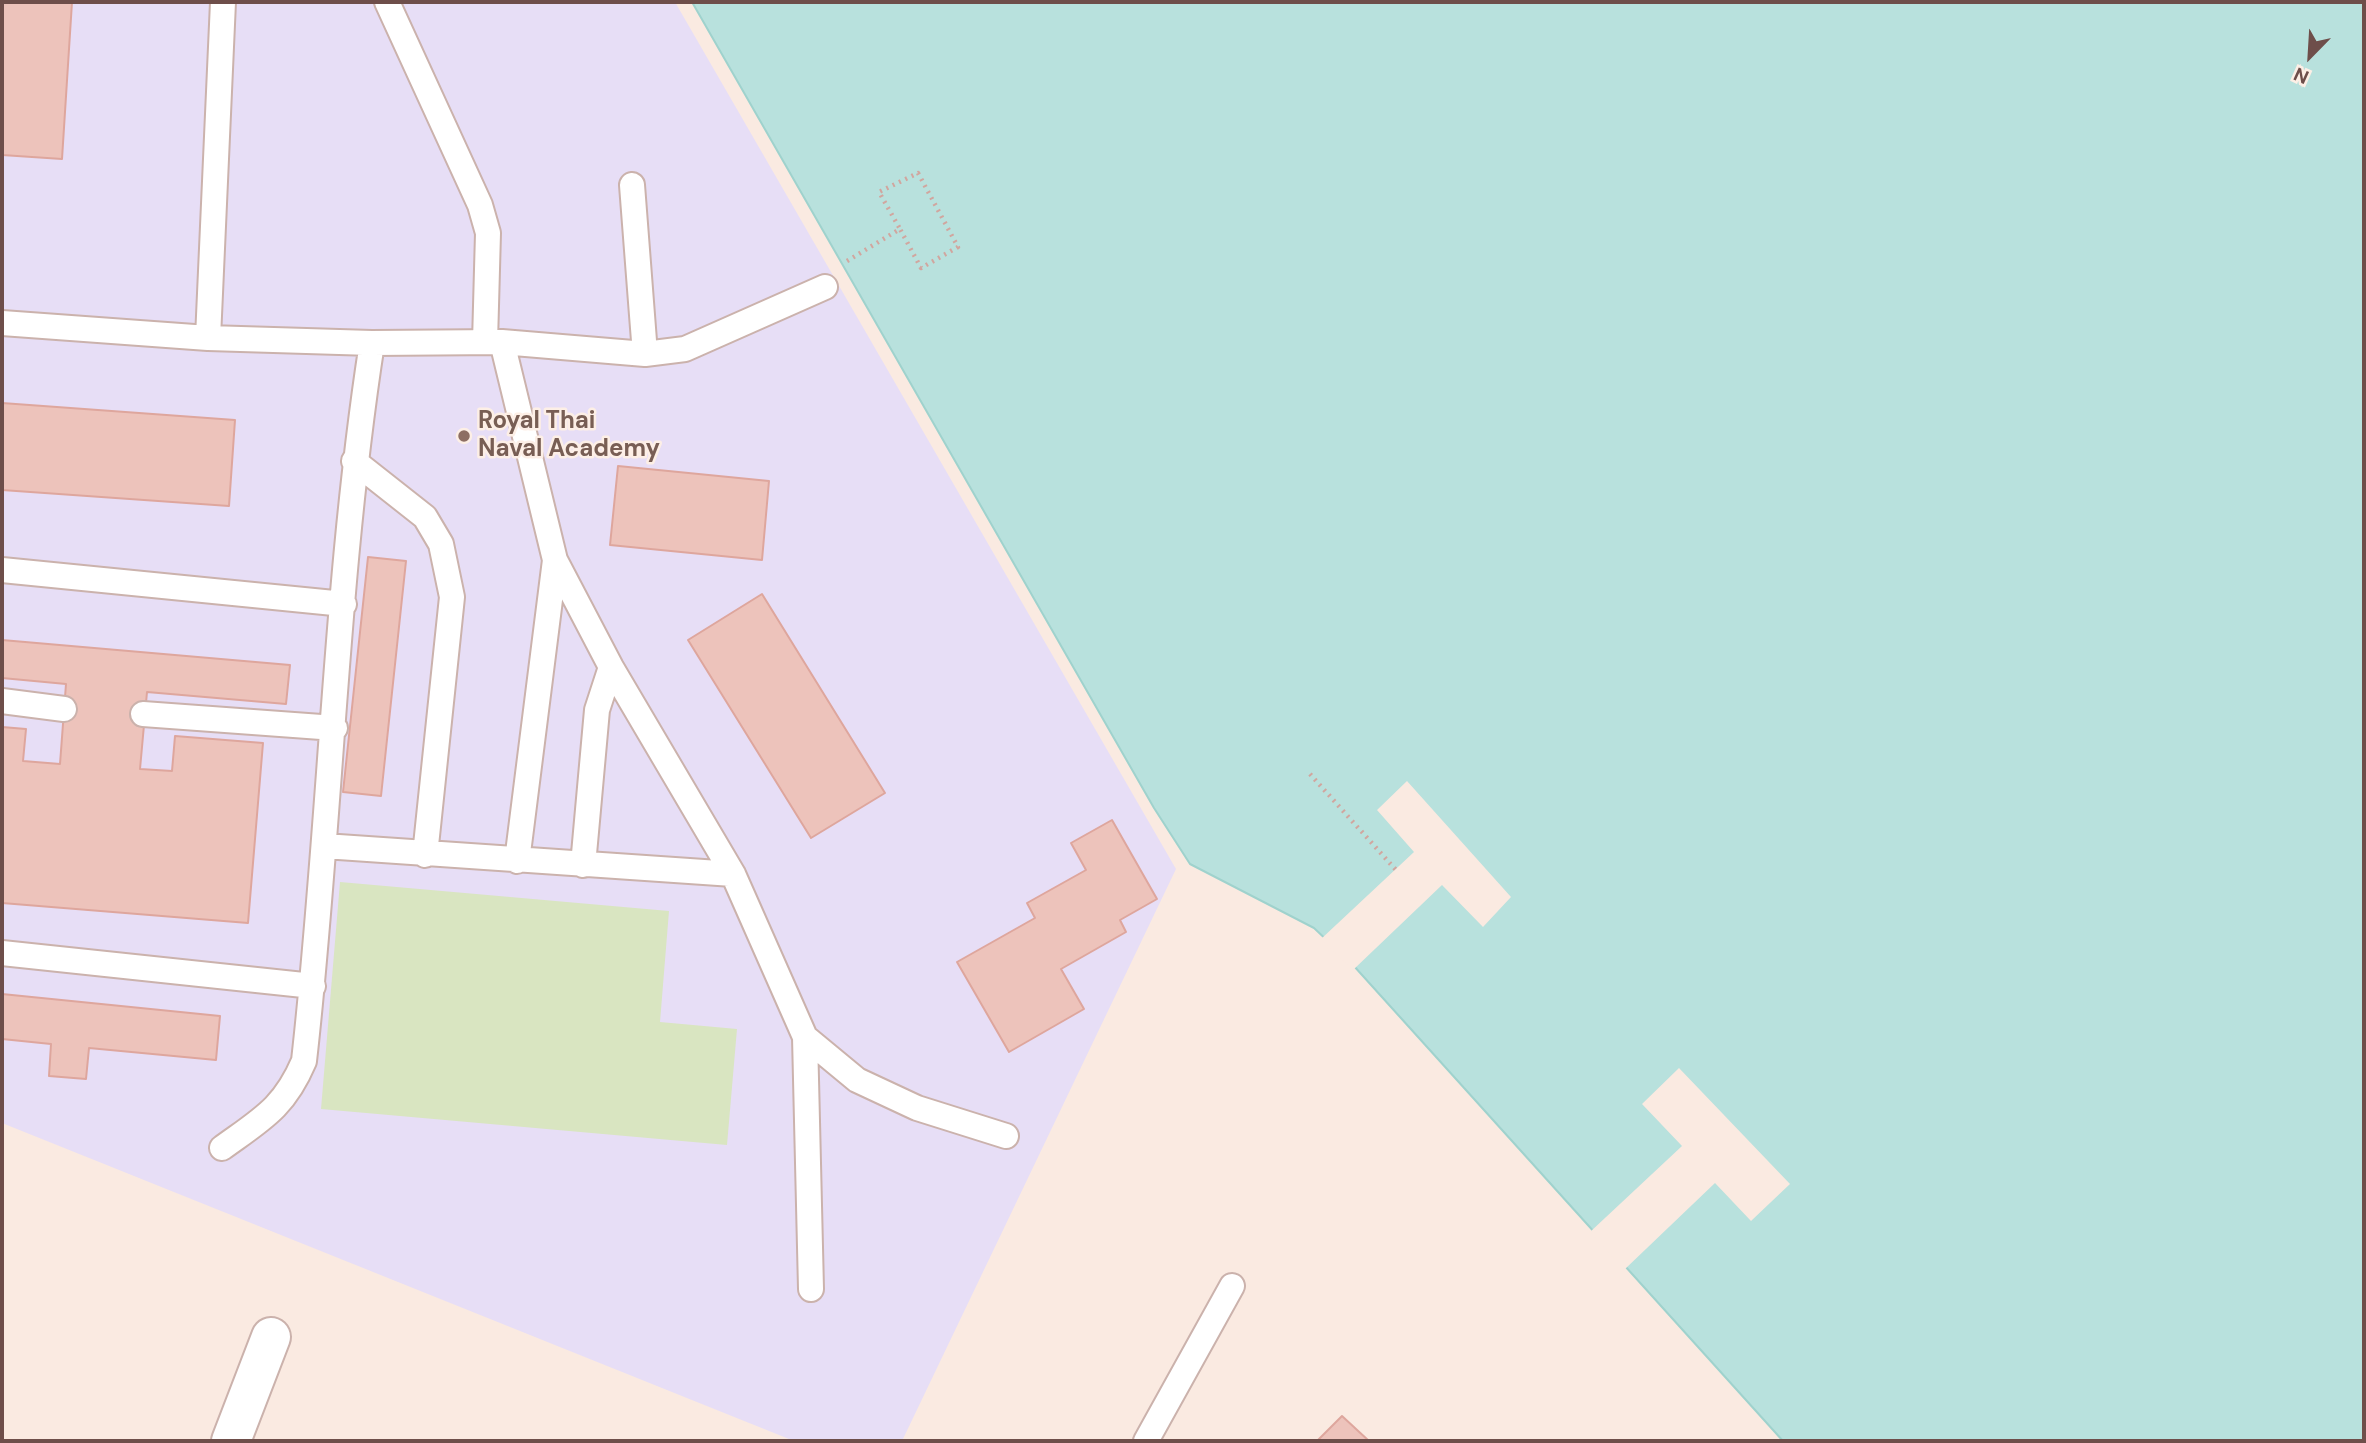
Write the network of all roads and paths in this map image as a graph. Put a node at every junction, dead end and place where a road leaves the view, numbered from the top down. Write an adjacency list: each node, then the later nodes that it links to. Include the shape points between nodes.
1 (223, 2): 8 (lane)
2 (387, 2): 9 (lane, via 480,205 488,233)
3 (632, 185): 11 (lane)
4 (900, 229): 4 (path, via 921,268 958,247 918,173 879,192); 5 (path)
5 (840, 265)
6 (825, 287): 11 (lane, via 685,349)
7 (2, 323): 8 (lane)
8 (208, 338): 10 (lane)
9 (494, 342): 10 (lane); 11 (lane); 13 (lane)
10 (372, 344): 12 (lane)
11 (645, 354)
12 (354, 460): 15 (lane); 23 (lane, via 425,517 441,544 452,597)
13 (555, 560): 16 (lane); 24 (lane)
14 (2, 570): 15 (lane)
15 (344, 604): 20 (lane)
16 (611, 667): 25 (lane, via 597,710); 27 (lane)
17 (2, 701): 18 (lane)
18 (64, 709)
19 (144, 714): 20 (lane)
20 (335, 727): 22 (lane)
21 (1310, 774): 26 (path)
22 (324, 846): 23 (lane); 29 (lane)
23 (425, 855): 24 (lane)
24 (517, 861): 25 (lane)
25 (583, 865): 27 (lane)
26 (1396, 870)
27 (733, 874): 30 (lane)
28 (2, 953): 29 (lane)
29 (313, 986): 32 (lane, via 304,1061 292,1089 272,1113)
30 (805, 1037): 31 (lane, via 857,1080 917,1108); 34 (lane)
31 (1006, 1136)
32 (222, 1148)
33 (1232, 1286): 37 (lane)
34 (811, 1289)
35 (271, 1337): 36 (street)
36 (232, 1441)
37 (1146, 1441)

